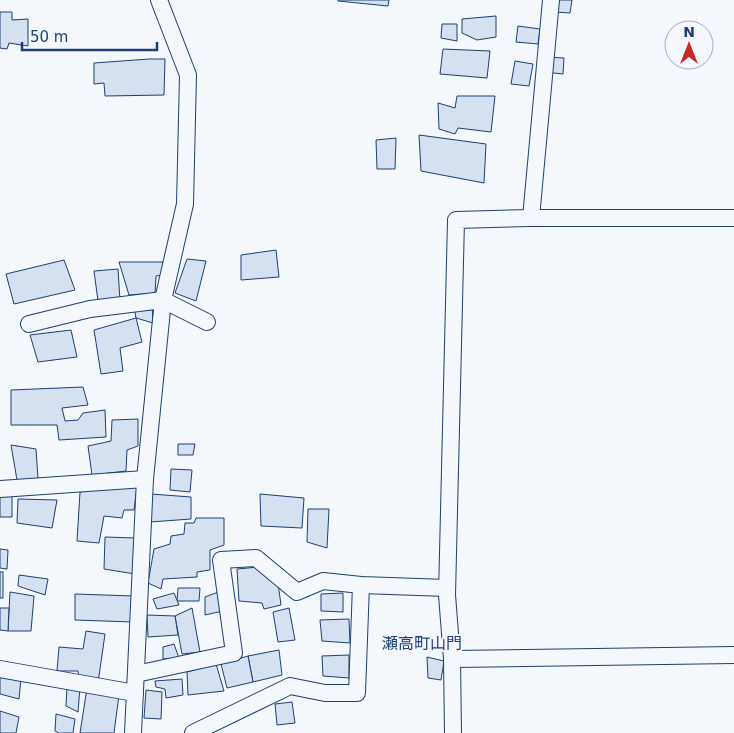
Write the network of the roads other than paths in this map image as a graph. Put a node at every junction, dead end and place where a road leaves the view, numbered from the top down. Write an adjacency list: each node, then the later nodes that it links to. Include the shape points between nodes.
1 (159, 0): 5 (street, via 188,75 185,204)
2 (551, 0): 3 (street)
3 (531, 218): 4 (street); 11 (street, via 456,220)
4 (734, 218)
5 (162, 300): 6 (street); 7 (street, via 90,309); 8 (street)
6 (207, 322)
7 (29, 324)
8 (145, 479): 9 (street); 15 (street)
9 (0, 489)
10 (361, 585): 11 (street); 15 (street, via 323,581 297,592 256,558 221,560 234,654); 18 (street, via 357,693 325,693 290,686)
11 (447, 588): 13 (street)
12 (734, 655): 13 (street)
13 (452, 659): 19 (street)
14 (0, 669): 16 (street)
15 (136, 674): 16 (street)
16 (135, 693): 17 (street)
17 (133, 733)
18 (193, 733)
19 (453, 733)

